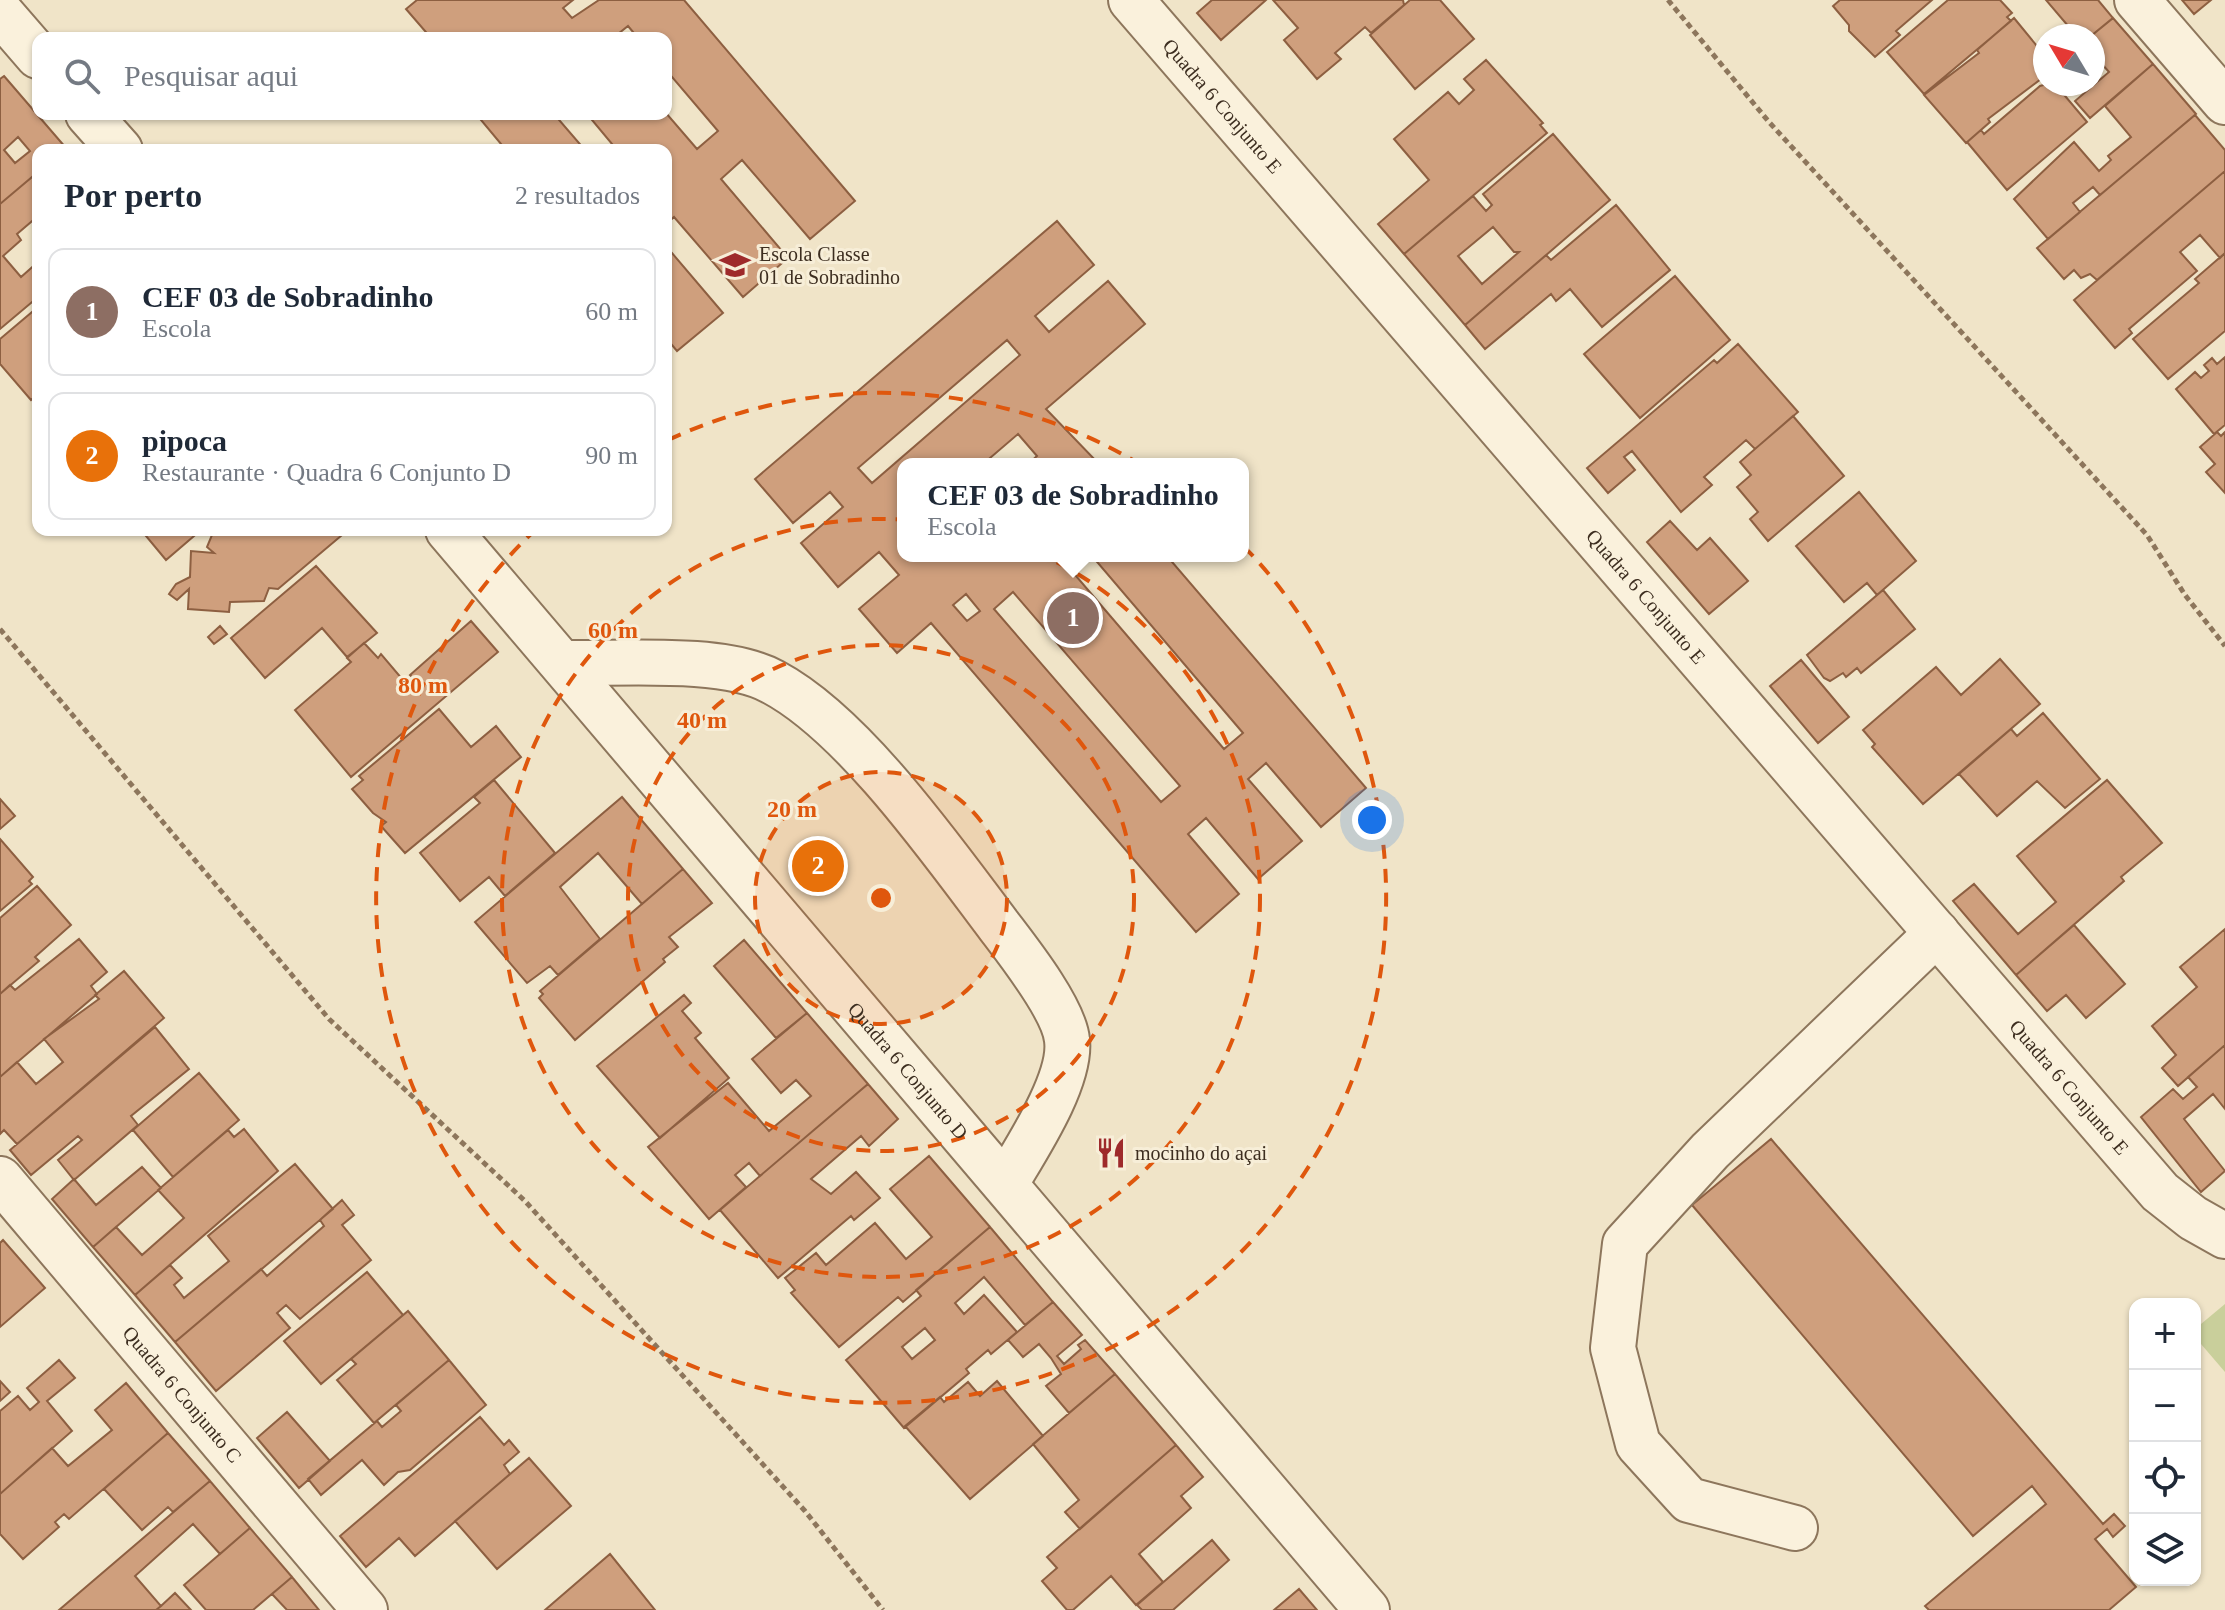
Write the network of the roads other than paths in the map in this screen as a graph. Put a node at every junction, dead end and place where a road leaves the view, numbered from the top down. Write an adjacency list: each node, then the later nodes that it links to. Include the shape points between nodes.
1 (1131, 0): 10 (street, Quadra 6 Conjunto E)
2 (2137, 0): 5 (street)
3 (0, 12): 4 (street)
4 (32, 49)
5 (2225, 102)
6 (93, 120): 7 (street)
7 (115, 144)
8 (453, 536): 9 (street, Quadra 6 Conjunto D)
9 (563, 663): 12 (street, Quadra 6 Conjunto D); 12 (street, via 718,666 772,681 870,765 1042,983 1067,1039 1059,1083 1043,1123)
10 (1937, 933): 13 (street, Quadra 6 Conjunto E, via 2160,1192); 14 (street, via 1710,1151 1625,1244 1613,1348 1638,1444 1689,1500)
11 (0, 1179): 15 (street, Quadra 6 Conjunto C)
12 (1006, 1183): 16 (street, Quadra 6 Conjunto D)
13 (2225, 1236)
14 (1795, 1528)
15 (365, 1610)
16 (1367, 1610)

